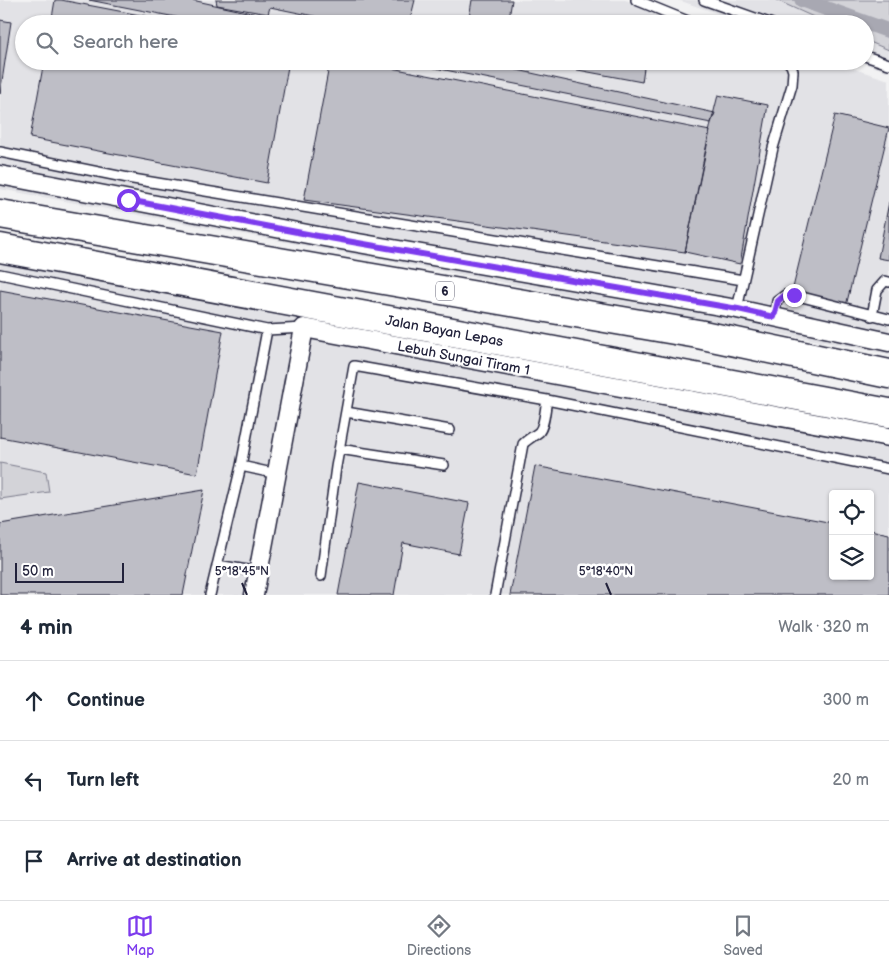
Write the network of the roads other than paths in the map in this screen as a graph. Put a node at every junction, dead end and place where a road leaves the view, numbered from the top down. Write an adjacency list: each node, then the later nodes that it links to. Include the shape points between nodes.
1 (636, 0): 3 (lane)
2 (704, 0): 4 (lane)
3 (673, 15)
4 (746, 15)
5 (874, 59): 6 (lane)
6 (889, 64)
7 (793, 70): 14 (lane, via 792,85 773,148)
8 (0, 152): 10 (lane)
9 (0, 175): 10 (street)
10 (130, 190): 14 (lane); 16 (street, via 328,238)
11 (0, 214): 22 (highway, 6)
12 (0, 248): 25 (highway, Jalan Bayan Lepas)
13 (0, 274): 21 (lane)
14 (743, 280): 16 (lane)
15 (889, 282): 17 (lane, via 884,281 877,290)
16 (738, 309): 18 (street)
17 (872, 316): 18 (lane, via 785,295 778,301); 19 (lane)
18 (774, 317): 23 (street)
19 (889, 320)
20 (304, 328): 21 (lane); 30 (street, Lebuh Sungai Tiram 1); 35 (street)
21 (267, 330): 33 (lane)
22 (698, 334): 24 (highway, 6); 25 (highway, via 721,351 723,363 716,372)
23 (889, 342)
24 (889, 374)
25 (690, 377): 28 (highway, Jalan Bayan Lepas)
26 (546, 400): 27 (lane, via 354,366); 34 (lane); 41 (lane, via 542,428 523,444)
27 (346, 412): 29 (lane); 31 (lane)
28 (889, 413)
29 (450, 430)
30 (889, 437)
31 (339, 449): 32 (lane); 38 (lane)
32 (444, 465)
33 (241, 466): 35 (lane); 36 (lane)
34 (889, 469)
35 (277, 474): 37 (street)
36 (217, 564): 37 (lane); 39 (lane)
37 (259, 572): 40 (street)
38 (321, 576)
39 (210, 595)
40 (254, 595)
41 (495, 595)

